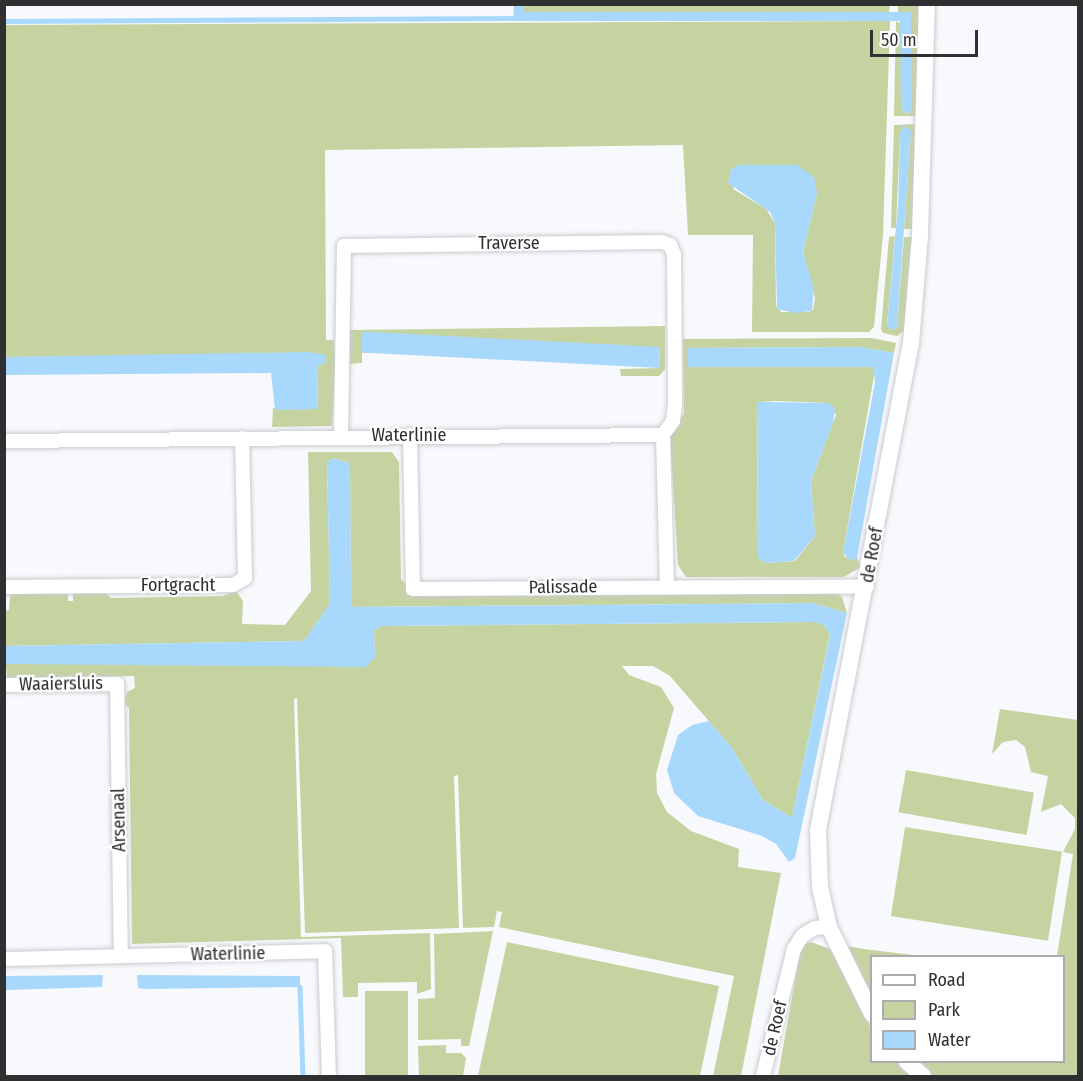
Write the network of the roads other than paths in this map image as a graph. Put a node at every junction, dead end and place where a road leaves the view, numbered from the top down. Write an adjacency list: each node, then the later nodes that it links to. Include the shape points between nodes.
1 (927, 4): 9 (street, de Roef, via 920,234 911,343)
2 (410, 435): 3 (street, Waterlinie); 4 (street, Waterlinie); 7 (street, Palissade, via 413,589)
3 (663, 435): 4 (street, Traverse, via 673,421 675,404 674,254 670,244 662,242 344,246); 7 (street)
4 (341, 436): 5 (street, Waterlinie)
5 (242, 438): 6 (street, Waterlinie); 8 (street, Fortgracht, via 245,578 233,585)
6 (4, 441)
7 (667, 586): 9 (street, Palissade)
8 (4, 587)
9 (867, 587): 12 (street, de Roef, via 818,830 820,887)
10 (117, 684): 11 (street, Waaiersluis); 13 (street, Arsenaal)
11 (4, 685)
12 (829, 927): 15 (street); 18 (street, de Roef, via 815,928 802,936 794,949)
13 (121, 956): 14 (street, Waterlinie); 17 (street, Waterlinie, via 326,951)
14 (4, 959)
15 (870, 1010)
16 (908, 1063): 19 (street)
17 (329, 1077)
18 (763, 1077)
19 (922, 1077)

